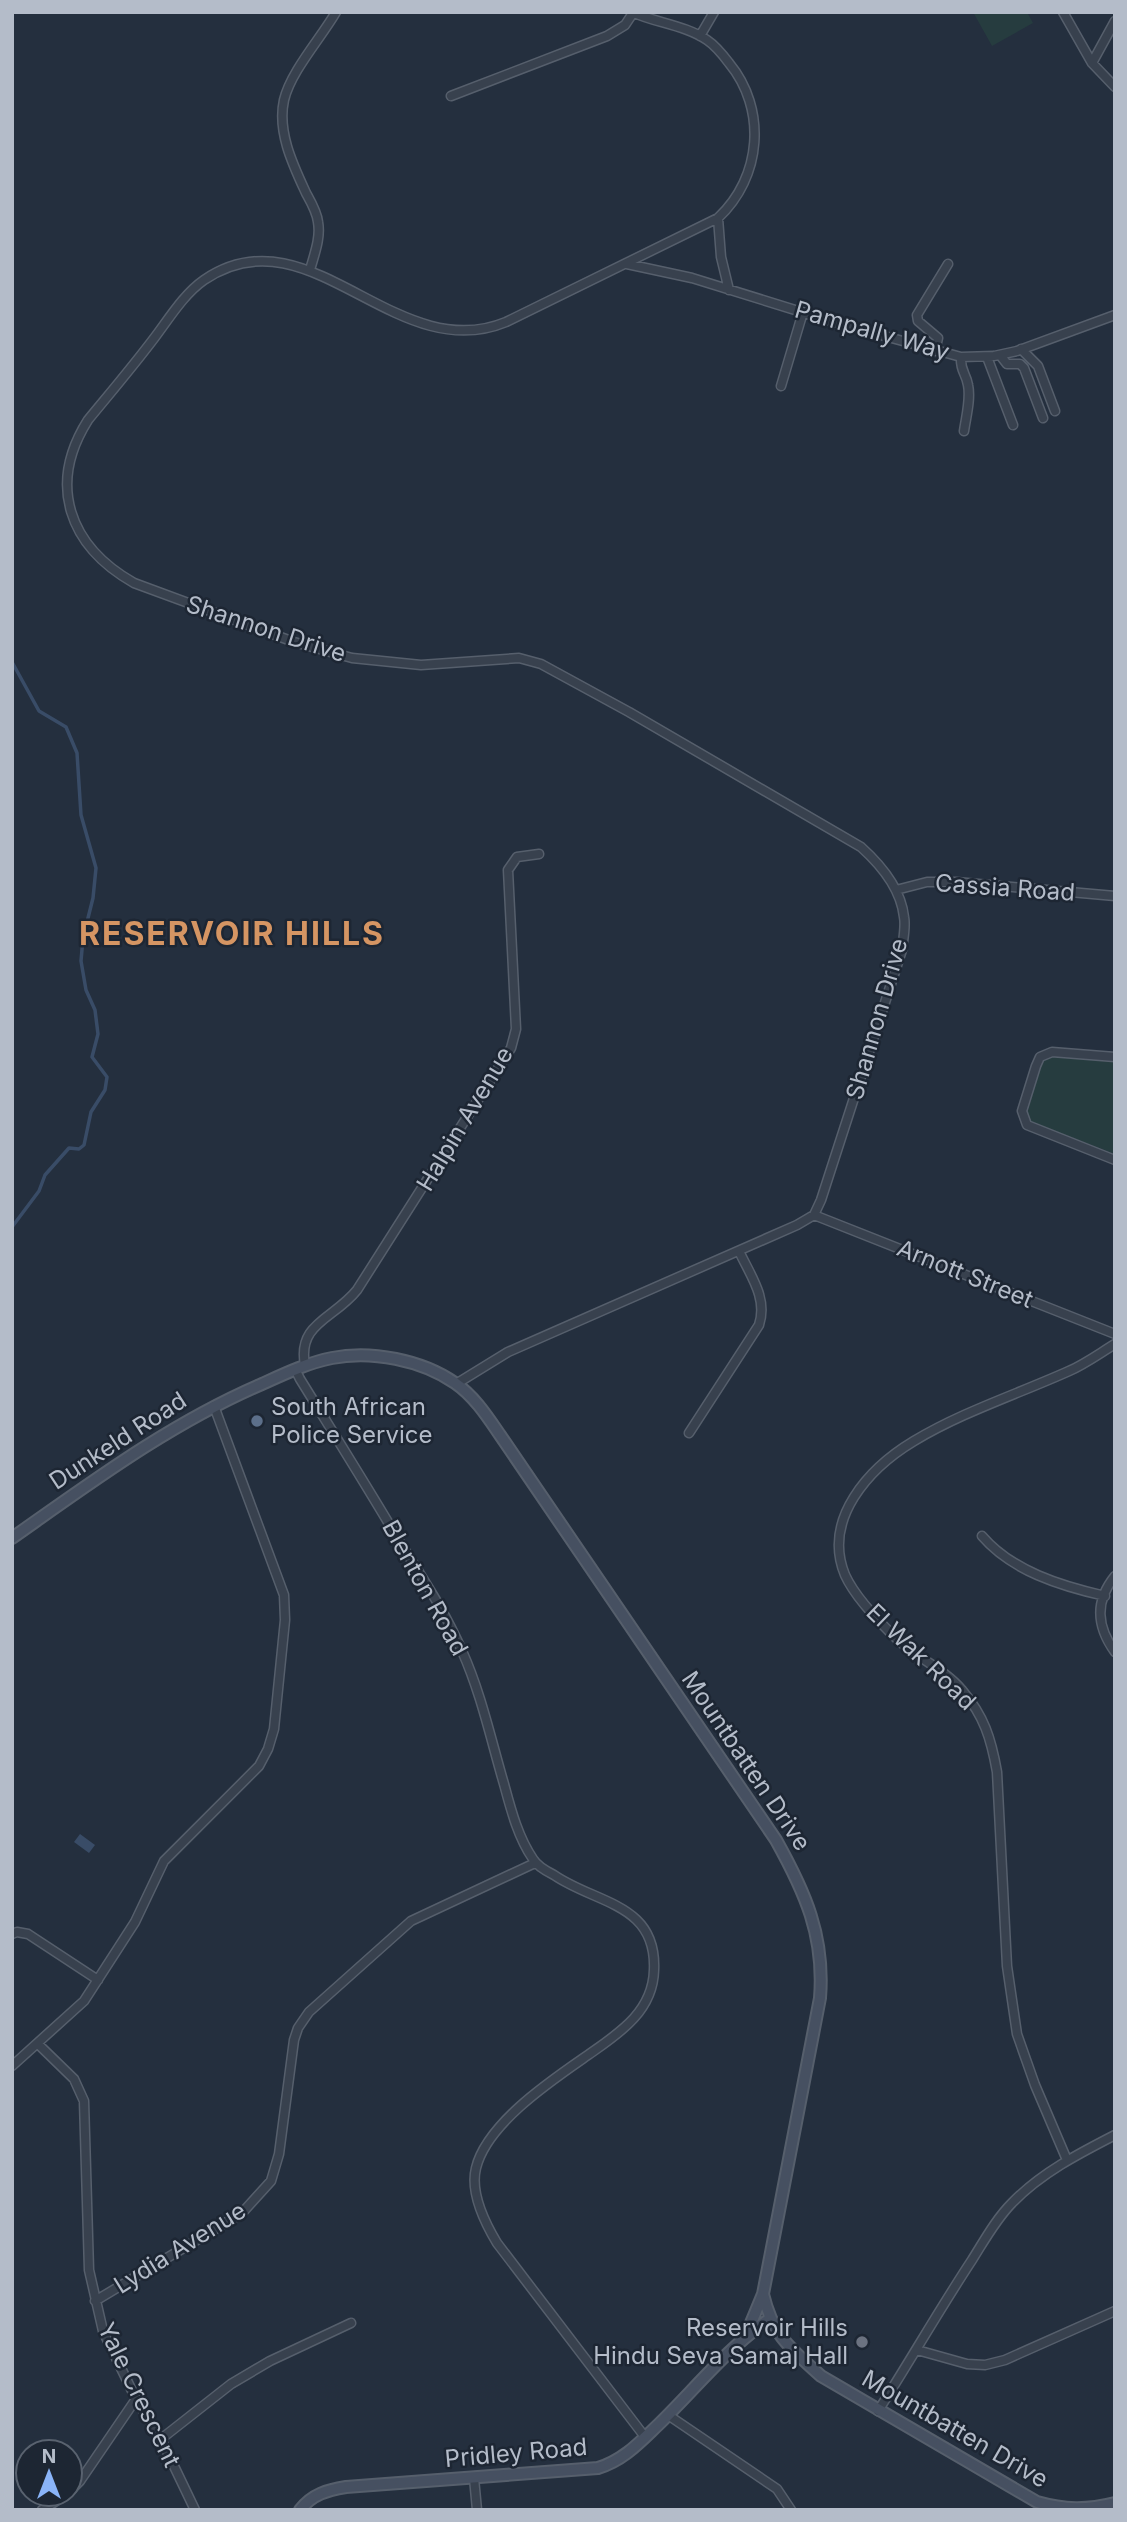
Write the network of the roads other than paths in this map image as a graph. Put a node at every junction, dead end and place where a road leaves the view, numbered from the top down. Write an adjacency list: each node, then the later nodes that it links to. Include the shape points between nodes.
1 (336, 12): 13 (street, via 299,69 283,108 284,134 293,165 318,221)
2 (713, 12): 6 (street)
3 (1063, 12): 7 (street)
4 (632, 13): 6 (street, Shannon Drive); 9 (street, via 625,25 607,36)
5 (1115, 21): 7 (street)
6 (700, 36): 10 (street, Shannon Drive, via 735,70 749,95 755,128 746,178)
7 (1092, 63): 8 (street)
8 (1115, 86)
9 (451, 96)
10 (718, 218): 11 (street, Shannon Drive); 14 (street)
11 (627, 264): 13 (street, Shannon Drive, via 477,332 444,330 410,320); 14 (street, Pampally Way)
12 (948, 264): 18 (street, via 917,315 938,338)
13 (310, 270): 28 (street, Shannon Drive, via 253,262 204,280 88,420 72,451 66,478 79,534 93,552 142,587 339,655 414,665 512,658 541,664 861,847)
14 (729, 290): 15 (street, Pampally Way)
15 (803, 312): 18 (street, Pampally Way); 22 (street)
16 (1115, 314): 17 (street, Pampally Way)
17 (1021, 349): 19 (street, Pampally Way); 23 (street, via 1038,366)
18 (935, 351): 20 (street, Pampally Way)
19 (1000, 355): 21 (street, Pampally Way); 24 (street, via 1007,364 1024,368)
20 (961, 357): 21 (street, Pampally Way); 26 (street, via 969,392)
21 (987, 357): 25 (street)
22 (781, 386)
23 (1055, 411)
24 (1043, 418)
25 (1013, 425)
26 (964, 432)
27 (539, 854): 36 (street, Halpin Avenue, via 517,857 508,870 516,1029 511,1048 362,1283 305,1338)
28 (896, 890): 29 (street, Cassia Road, via 927,882 956,882); 32 (street, Shannon Drive, via 905,918 902,950)
29 (1115, 896)
30 (1115, 1057): 31 (street, via 1052,1052 1040,1057 1022,1111 1027,1125)
31 (1115, 1160)
32 (814, 1215): 33 (street); 34 (street, Arnott Street)
33 (738, 1251): 37 (street, via 508,1352); 39 (street, via 762,1300 760,1325)
34 (1115, 1334)
35 (1115, 1344): 51 (street, El Wak Road, via 1072,1370 913,1441 871,1474 849,1502 841,1529 845,1575 864,1603 900,1641 959,1687 979,1712 991,1741 997,1772 1007,1966 1017,2034)
36 (300, 1367): 37 (main road, Mountbatten Drive, via 332,1358 377,1357 413,1364); 38 (main road, Mountbatten Drive); 45 (street, Blenton Road, via 462,1650 510,1806)
37 (456, 1384): 52 (main road, Mountbatten Drive, via 489,1419 776,1840 809,1908 820,1950 820,1998)
38 (214, 1406): 41 (main road, Dunkeld Road); 47 (street, via 284,1595 274,1729 259,1766 164,1861 135,1922)
39 (689, 1433)
40 (982, 1536): 43 (street, via 1041,1577)
41 (12, 1538)
42 (1115, 1576): 43 (street)
43 (1105, 1596): 44 (street, via 1099,1621)
44 (1115, 1652)
45 (535, 1863): 53 (street, Lydia Avenue, via 411,1921 309,2012 294,2040 279,2154 271,2181 242,2213); 62 (street, via 638,1919 654,1954 654,1973 637,2017 522,2105 492,2137 476,2168 477,2201 497,2243)
46 (12, 1934): 47 (street, via 28,1934)
47 (98, 1980): 48 (street, via 84,2001)
48 (38, 2044): 49 (street); 53 (street, Yale Crescent, via 74,2079 84,2101 89,2270)
49 (12, 2066)
50 (1115, 2135): 51 (street)
51 (1067, 2160): 58 (street, via 1009,2205)
52 (763, 2294): 55 (main road, Mountbatten Drive); 57 (main road)
53 (95, 2301): 59 (street, Yale Crescent, via 103,2331)
54 (1115, 2311): 58 (street, via 985,2365)
55 (770, 2319): 57 (main road, Pridley Road); 60 (main road, Mountbatten Drive, via 778,2334 821,2376)
56 (351, 2323): 63 (street, via 231,2384)
57 (746, 2335): 61 (main road, Pridley Road)
58 (917, 2350): 60 (street)
59 (136, 2399): 63 (street, Yale Crescent); 64 (street)
60 (878, 2411): 66 (main road, Mountbatten Drive, via 1037,2502 1082,2510)
61 (668, 2415): 62 (main road, Pridley Road); 70 (street, via 776,2489)
62 (645, 2437): 65 (main road, Pridley Road, via 618,2461 598,2468)
63 (161, 2439): 67 (street, Yale Crescent)
64 (84, 2476)
65 (474, 2478): 68 (main road, Pridley Road, via 328,2490); 69 (street)
66 (1115, 2503)
67 (195, 2510)
68 (300, 2510)
69 (477, 2510)
70 (791, 2510)

